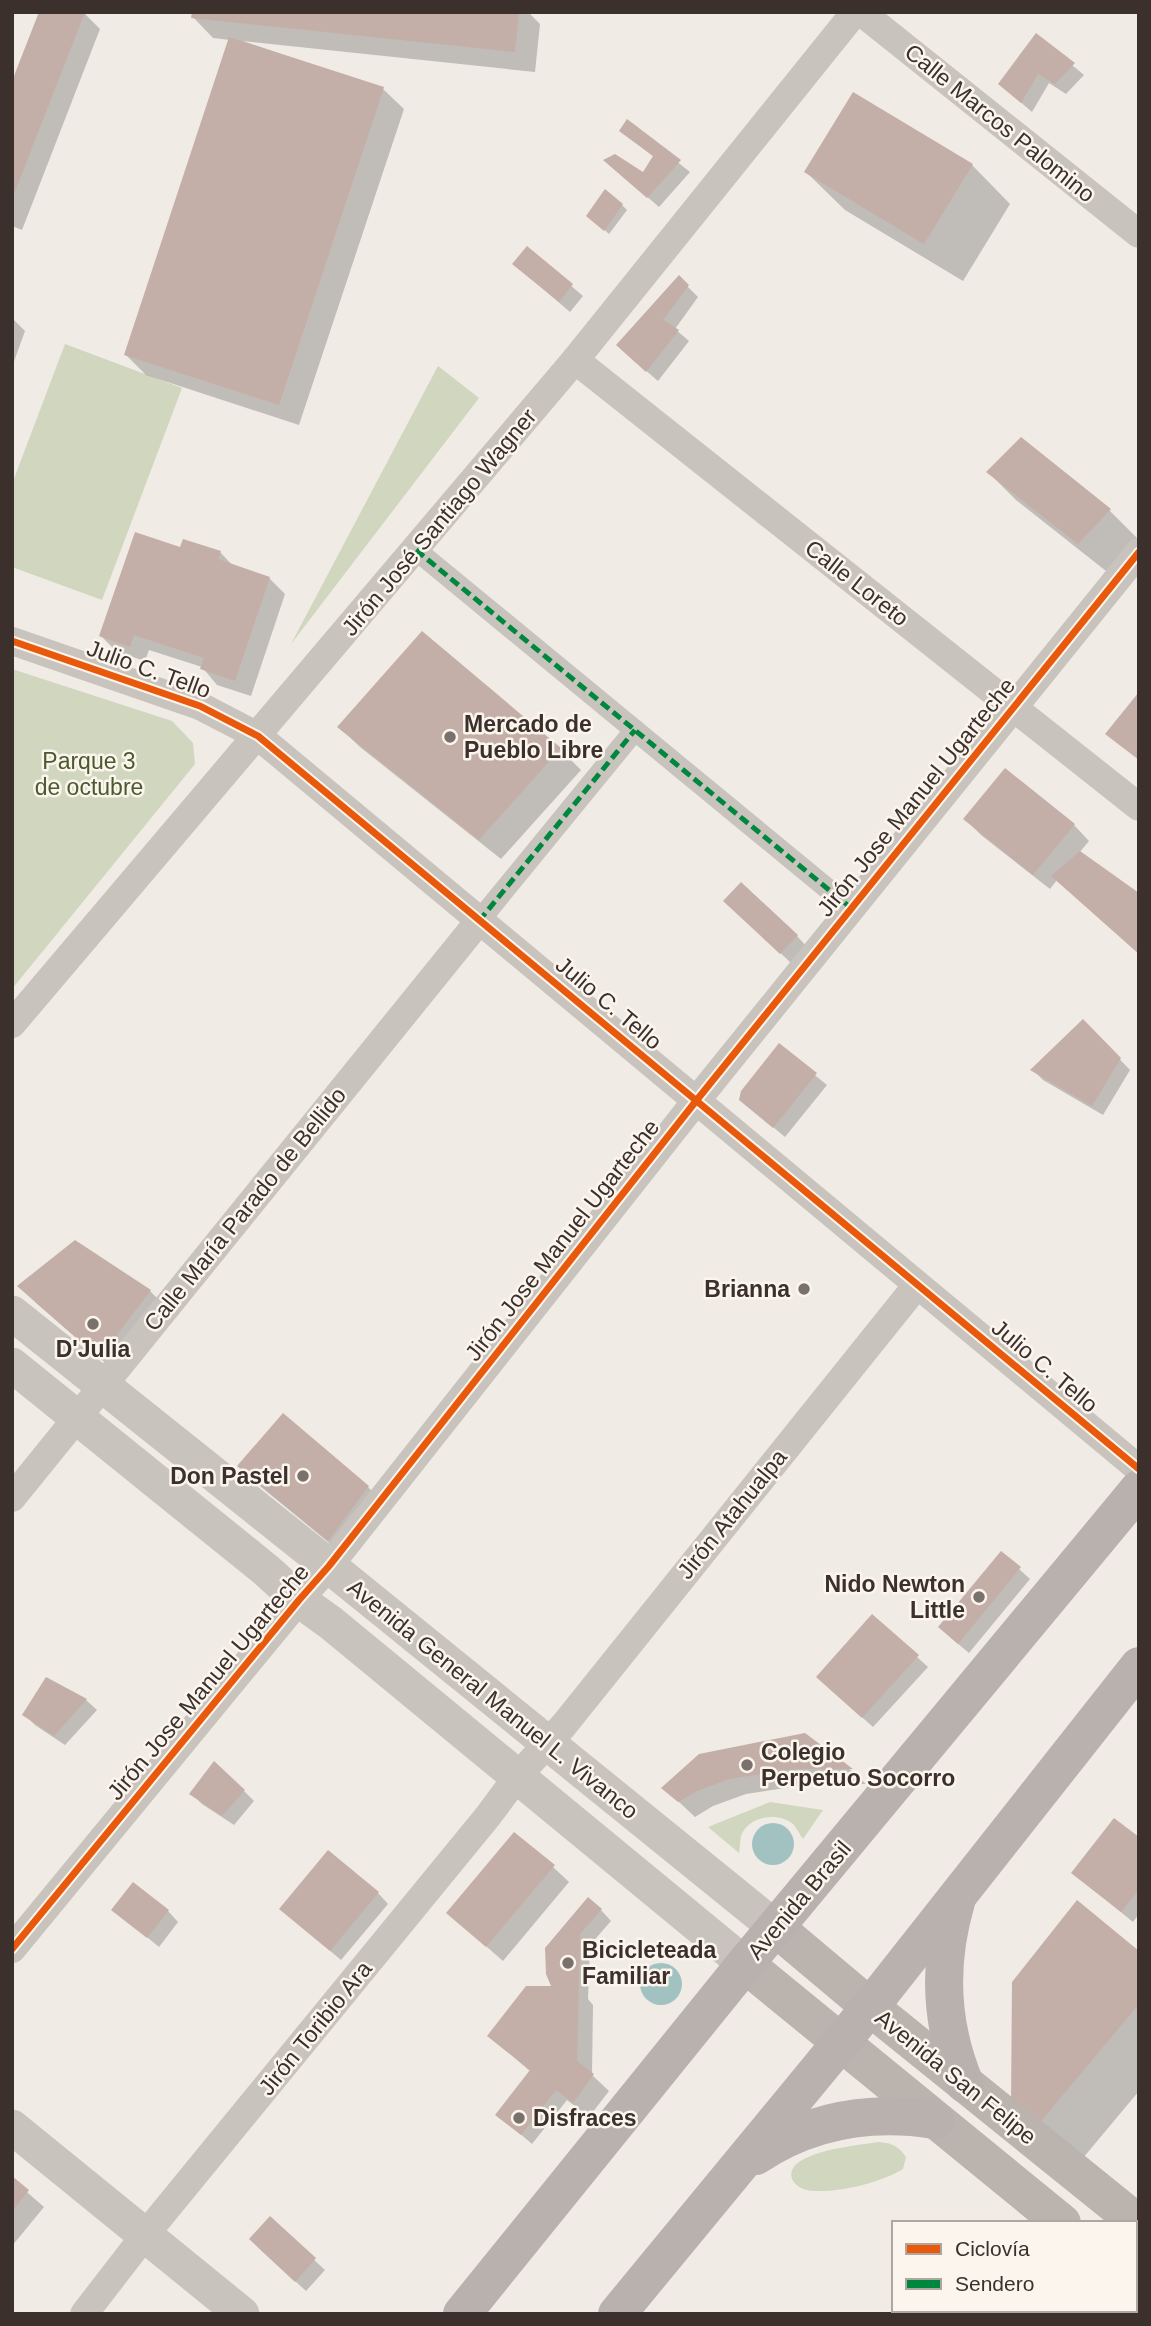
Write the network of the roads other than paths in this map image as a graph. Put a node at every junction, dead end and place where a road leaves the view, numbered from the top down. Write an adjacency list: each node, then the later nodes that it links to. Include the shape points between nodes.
1 (855, 12): 4 (street, Jirón José Santiago Wagner)
2 (861, 12): 3 (street, Calle Marcos Palomino)
3 (1139, 234)
4 (575, 360): 5 (street, Jirón José Santiago Wagner); 8 (street, Calle Loreto)
5 (416, 550): 9 (street); 10 (street, Jirón José Santiago Wagner)
6 (1139, 552): 8 (street, Jirón Jose Manuel Ugarteche)
7 (12, 641): 10 (street, Julio C. Tello, via 200,706)
8 (1014, 707): 11 (street, Calle Loreto); 12 (street, Jirón Jose Manuel Ugarteche)
9 (635, 730): 12 (street); 13 (street)
10 (258, 736): 13 (street, Julio C. Tello); 14 (street, Jirón José Santiago Wagner)
11 (1139, 807)
12 (851, 908): 15 (street, Jirón Jose Manuel Ugarteche)
13 (479, 921): 15 (street, Julio C. Tello); 19 (street, Calle María Parado de Bellido)
14 (12, 1024)
15 (696, 1101): 16 (street, Julio C. Tello); 24 (street, Jirón Jose Manuel Ugarteche)
16 (917, 1285): 21 (street, Julio C. Tello); 27 (street, Jirón Atahualpa)
17 (12, 1313): 19 (street, Avenida General Manuel L. Vivanco)
18 (12, 1365): 20 (street, Avenida General Manuel L. Vivanco)
19 (103, 1387): 20 (street, Calle María Parado de Bellido); 24 (street, Avenida General Manuel L. Vivanco)
20 (78, 1418): 23 (street, Calle María Parado de Bellido); 25 (street, Avenida General Manuel L. Vivanco)
21 (1139, 1469)
22 (1139, 1489): 30 (main road, Avenida Brasil)
23 (12, 1499)
24 (329, 1566): 25 (street, Jirón Jose Manuel Ugarteche); 27 (street, Avenida General Manuel L. Vivanco)
25 (299, 1600): 28 (street, Avenida General Manuel L. Vivanco); 31 (street, Jirón Jose Manuel Ugarteche)
26 (1139, 1666): 29 (main road)
27 (547, 1744): 28 (street, Jirón Toribio Ara); 30 (street, Avenida General Manuel L. Vivanco)
28 (517, 1777): 32 (street, Avenida General Manuel L. Vivanco); 41 (street, Jirón Toribio Ara)
29 (962, 1887): 33 (main road); 35 (main road, via 948,1934 943,1984 950,2043)
30 (776, 1928): 32 (main road, Avenida Brasil); 33 (main road, Avenida San Felipe)
31 (12, 1949)
32 (745, 1964): 34 (main road, Avenida San Felipe); 44 (main road, Avenida Brasil)
33 (870, 2007): 34 (main road); 35 (main road, Avenida San Felipe)
34 (840, 2043): 36 (main road, Avenida San Felipe); 38 (main road)
35 (965, 2084): 40 (main road, Avenida San Felipe)
36 (934, 2120): 38 (main road, via 879,2115 827,2123 772,2146); 39 (main road, Avenida San Felipe)
37 (12, 2127): 41 (street)
38 (732, 2175): 45 (main road)
39 (1060, 2221)
40 (1135, 2221)
41 (145, 2235): 42 (street, Jirón Toribio Ara); 43 (street)
42 (85, 2314)
43 (242, 2314)
44 (463, 2314)
45 (617, 2314)

